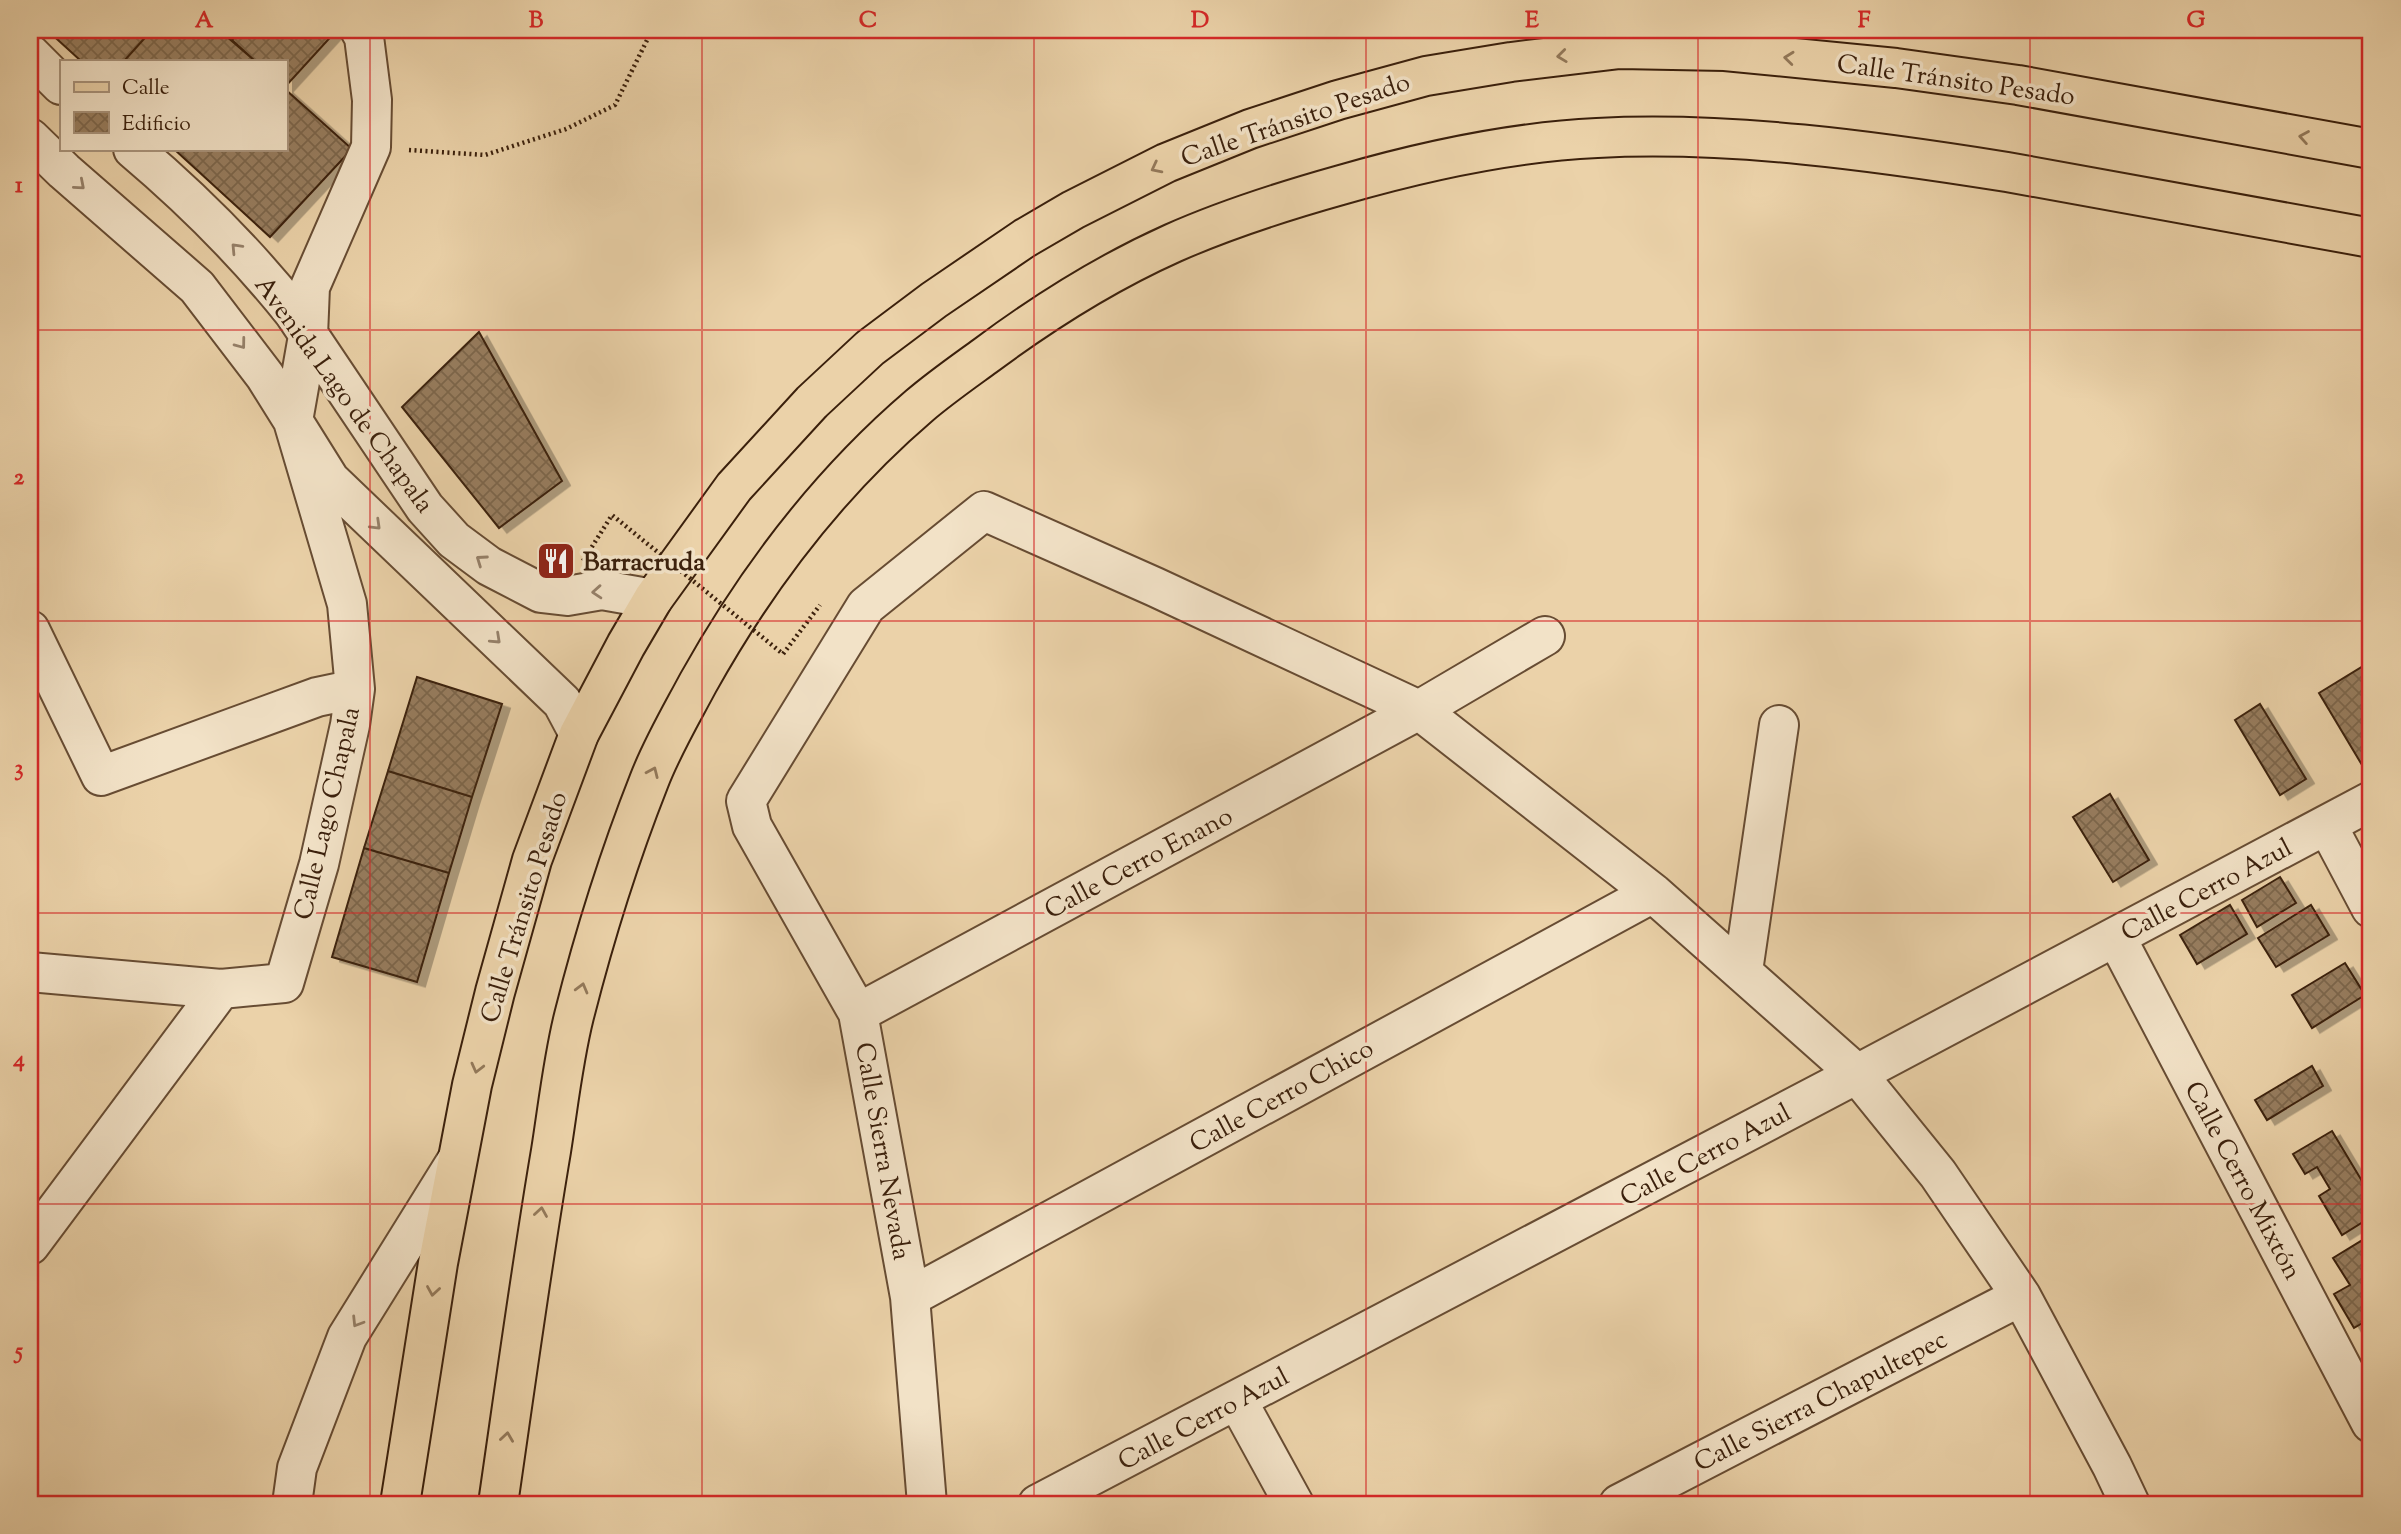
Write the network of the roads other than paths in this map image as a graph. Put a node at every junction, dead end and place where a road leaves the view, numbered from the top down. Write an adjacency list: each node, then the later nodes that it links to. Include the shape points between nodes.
1 (360, 30): 8 (street, Calle Lago Chapala, via 372,100 371,147 310,288)
2 (30, 54): 3 (street)
3 (60, 84)
4 (44, 138): 9 (street, Avenida Lago de Chapala, one-way to 9, via 197,287)
5 (2371, 149): 10 (main road, Calle Tránsito Pesado, one-way to 10, via 2018,85 1725,51 1620,49 1426,76 1250,129 1166,163 1073,210 1002,253 870,348 812,402 734,487)
6 (134, 150): 8 (street, Avenida Lago de Chapala, one-way to 6, via 276,291 220,231)
7 (2371, 238): 35 (main road, one-way to 7, via 573,1022 601,920 650,776 716,650 810,516 920,405 1037,317 1172,243 1295,198 1395,169 1494,149 1597,138 1696,138 1927,159)
8 (308, 336): 9 (street, Calle Lago Chapala); 10 (street, Avenida Lago de Chapala, one-way to 8, via 602,590 567,596 541,593 489,566 454,540 432,516)
9 (293, 421): 13 (street, Calle Lago Chapala, via 347,604); 16 (street, Avenida Lago de Chapala, one-way to 16, via 330,480 562,702)
10 (653, 599): 16 (main road, Calle Tránsito Pesado)
11 (30, 630): 13 (street, via 101,776 317,697)
12 (1545, 636): 14 (street, Calle Cerro Enano)
13 (355, 689): 24 (street, Calle Lago Chapala, via 319,864 284,983)
14 (1419, 710): 19 (street); 25 (street, Calle Cerro Enano); 25 (street, Calle Sierra Nevada, via 984,511 866,606 747,801 751,826)
15 (1779, 725): 22 (street)
16 (579, 734): 27 (main road, Calle Tránsito Pesado, one-way to 27, via 518,905)
17 (2371, 802): 18 (street, Calle Cerro Azul)
18 (2327, 825): 20 (street); 21 (street, Calle Cerro Azul)
19 (1653, 893): 22 (street); 30 (street, Calle Cerro Chico)
20 (2371, 908)
21 (2116, 937): 26 (street, Calle Cerro Azul); 32 (street, Calle Cerro Mixtón)
22 (1742, 971): 26 (street)
23 (30, 972): 24 (street)
24 (221, 989): 28 (street)
25 (858, 1013): 30 (street, Calle Sierra Nevada)
26 (1857, 1074): 29 (street, via 1938,1174); 31 (street, Calle Cerro Azul)
27 (457, 1160): 33 (street, one-way to 33, via 347,1337 298,1468); 34 (main road, Calle Tránsito Pesado, one-way to 34)
28 (30, 1245)
29 (2021, 1296): 39 (street, Calle Sierra Chapultepec); 40 (street)
30 (910, 1297): 36 (street, Calle Sierra Nevada)
31 (1237, 1401): 37 (street, Calle Cerro Azul); 38 (street)
32 (2371, 1423)
33 (292, 1504)
34 (400, 1504)
35 (498, 1504)
36 (927, 1504)
37 (1038, 1504)
38 (1294, 1504)
39 (1619, 1504)
40 (2130, 1504)

